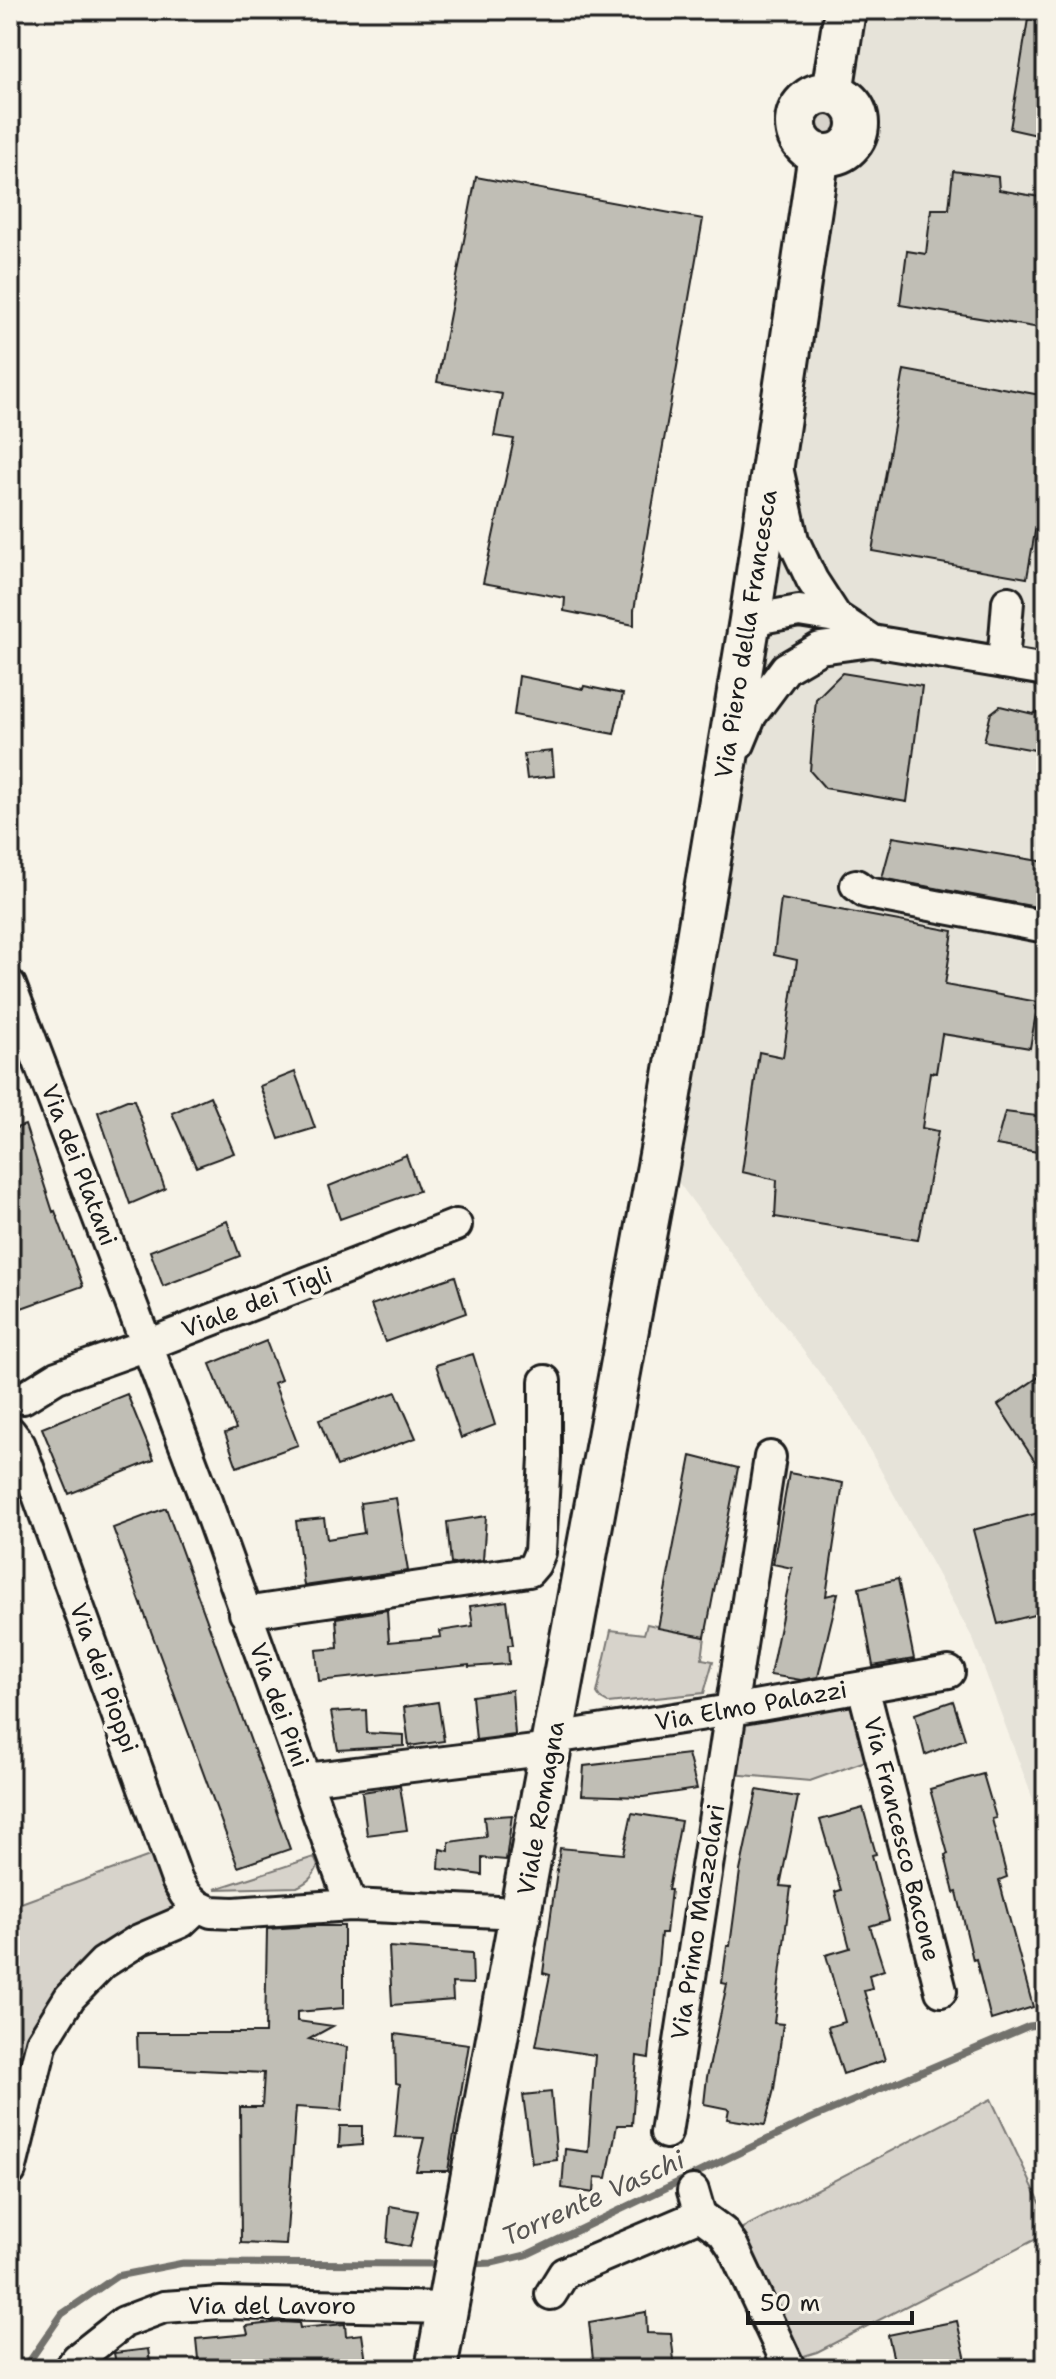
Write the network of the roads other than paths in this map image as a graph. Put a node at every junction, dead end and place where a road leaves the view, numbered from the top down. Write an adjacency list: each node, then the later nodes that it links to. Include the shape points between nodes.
1 (845, 10): 2 (main road, Via Piero della Francesca, via 832,93 813,96 797,115 800,139 819,154)
2 (773, 453): 4 (street, via 793,540); 5 (main road, Via Piero della Francesca)
3 (1008, 602): 8 (street)
4 (836, 617): 5 (street, via 799,611); 6 (street)
5 (750, 620): 7 (street); 10 (main road, Via Piero della Francesca)
6 (872, 641): 7 (street); 8 (street)
7 (820, 648): 10 (street, via 786,668 751,715)
8 (1003, 663): 9 (street)
9 (1046, 670)
10 (723, 781): 15 (main road, Via Piero della Francesca)
11 (856, 885): 12 (street, via 878,895)
12 (1046, 927)
13 (10, 985): 16 (street, Via dei Platani)
14 (456, 1225): 16 (street, Viale dei Tigli)
15 (643, 1247): 24 (main road, Viale Romagna)
16 (147, 1345): 18 (street, Viale dei Tigli, via 57,1377); 20 (street, Via dei Pini)
17 (545, 1381): 20 (street, via 540,1552 529,1571)
18 (16, 1408): 27 (street, Via dei Pioppi, via 185,1877 185,1894)
19 (770, 1457): 23 (street, Via Primo Mazzolari)
20 (245, 1613): 25 (street, Via dei Pini)
21 (949, 1672): 22 (street, Via Elmo Palazzi)
22 (863, 1687): 23 (street, Via Elmo Palazzi); 29 (street, Via Francesco Bacone)
23 (731, 1710): 24 (street, Via Elmo Palazzi); 30 (street, Via Primo Mazzolari)
24 (552, 1743): 25 (street, Via Elmo Palazzi); 28 (main road, Viale Romagna)
25 (306, 1779): 26 (street, Via dei Pini)
26 (351, 1905): 27 (street, via 234,1913); 28 (street)
27 (198, 1906): 31 (street, via 181,1922 103,1963 70,1997 42,2042)
28 (521, 1913): 33 (main road, Viale Romagna)
29 (941, 1991)
30 (666, 2133)
31 (10, 2171)
32 (551, 2294): 36 (street, via 564,2273 696,2203 733,2247)
33 (447, 2308): 34 (street, Via del Lavoro, via 221,2303 164,2307 124,2322); 35 (main road, Viale Romagna)
34 (69, 2369)
35 (436, 2369)
36 (790, 2369)

